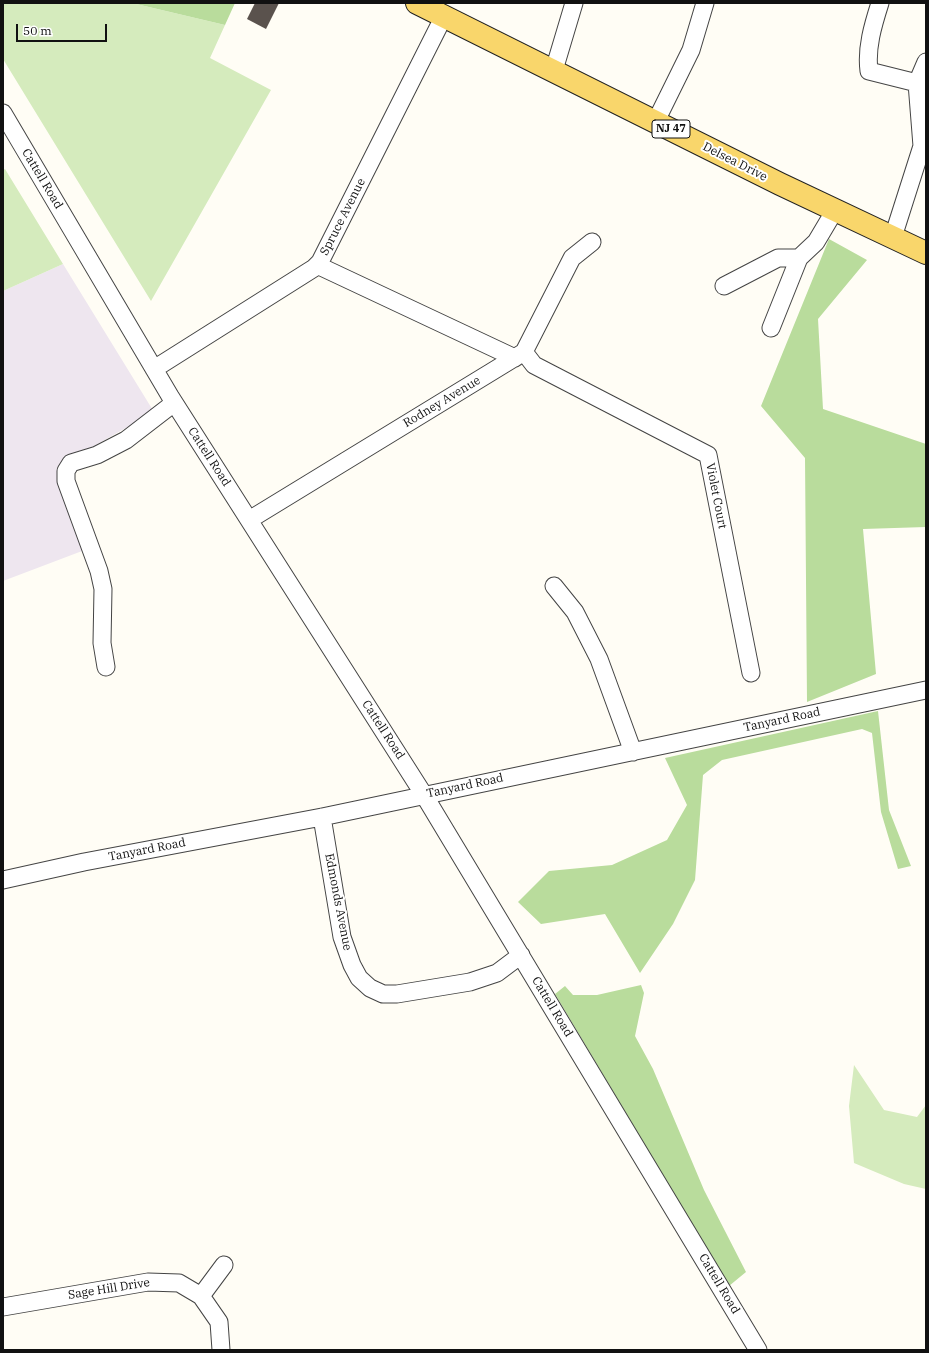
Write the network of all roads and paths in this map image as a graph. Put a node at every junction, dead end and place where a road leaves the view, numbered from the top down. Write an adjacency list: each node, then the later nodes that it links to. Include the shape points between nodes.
1 (417, 3): 5 (main road, Delsea Drive / NJ 47)
2 (574, 3): 7 (street)
3 (705, 3): 10 (street, via 691,50)
4 (880, 3): 8 (street, via 867,57 869,71)
5 (444, 16): 7 (main road, Delsea Drive / NJ 47); 16 (street, Spruce Avenue, via 326,252)
6 (926, 62): 8 (street)
7 (554, 70): 10 (main road, Delsea Drive / NJ 47)
8 (916, 83): 12 (street, via 922,146)
9 (3, 113): 20 (street, Cattell Road)
10 (656, 122): 11 (main road, Delsea Drive / NJ 47)
11 (835, 210): 12 (main road, Delsea Drive / NJ 47); 15 (street, via 816,242)
12 (893, 237): 14 (main road, Delsea Drive / NJ 47)
13 (592, 242): 19 (street, via 572,258)
14 (926, 253)
15 (799, 258): 17 (street, via 778,258); 18 (street)
16 (317, 265): 19 (street); 20 (street, Spruce Avenue)
17 (724, 286)
18 (771, 328)
19 (520, 355): 22 (street, Rodney Avenue); 25 (street, Violet Court, via 534,366 708,455)
20 (154, 369): 21 (street, Cattell Road)
21 (174, 403): 22 (street, Cattell Road); 24 (street, via 126,440 97,455 72,463 66,471 70,497 99,571 103,589 102,642)
22 (249, 520): 28 (street, Cattell Road)
23 (554, 586): 27 (street, via 575,612 599,659)
24 (106, 667)
25 (751, 673)
26 (926, 690): 27 (street, Tanyard Road)
27 (633, 752): 28 (street, Tanyard Road)
28 (424, 794): 29 (street, Tanyard Road); 31 (street, Cattell Road)
29 (322, 817): 30 (street, Tanyard Road); 31 (street, Edmonds Avenue, via 342,937 359,978 370,988 383,994 397,994 470,982 497,973)
30 (3, 880)
31 (521, 955): 36 (street, Cattell Road)
32 (224, 1265): 33 (street)
33 (201, 1296): 34 (street, Sage Hill Drive, via 179,1283 148,1282); 35 (street, Sage Hill Drive, via 219,1322)
34 (3, 1307)
35 (221, 1350)
36 (758, 1350)

